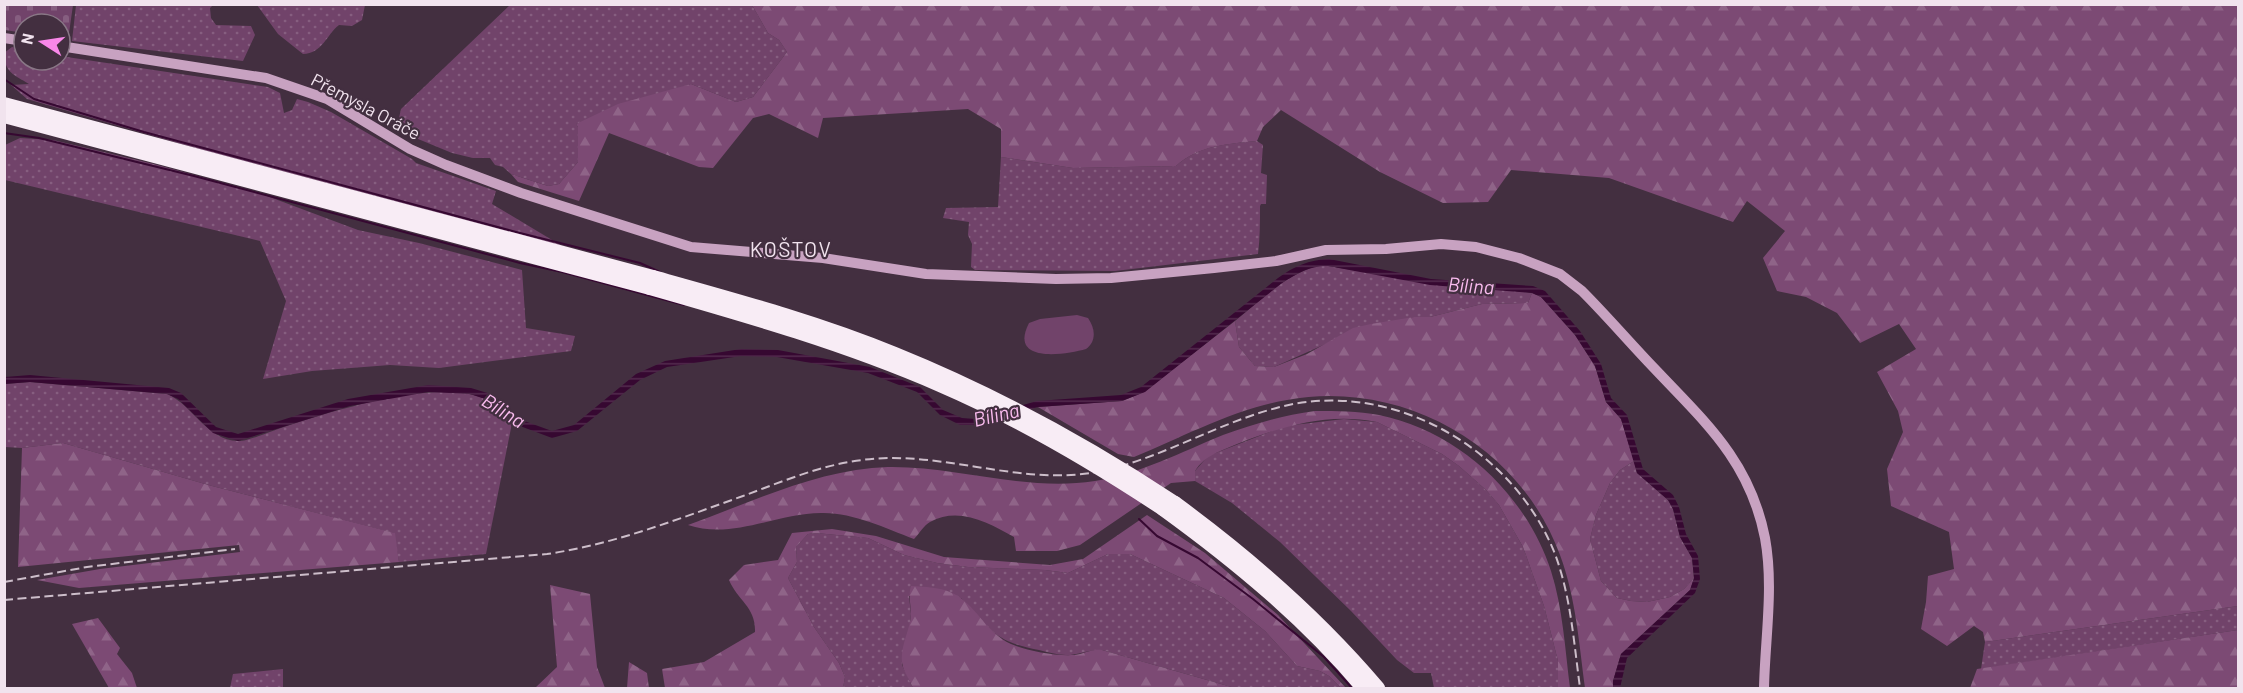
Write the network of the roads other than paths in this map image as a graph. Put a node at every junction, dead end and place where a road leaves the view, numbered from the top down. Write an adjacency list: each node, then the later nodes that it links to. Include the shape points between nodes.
1 (72, 48): 8 (main road, Přemysla Oráče, via 242,73 286,84 327,99 427,157 511,189 691,247 824,258 945,276 1056,279 1111,278 1257,264 1326,250 1442,244 1499,252 1549,269 1571,281 1594,303 1714,432 1739,466 1755,502 1766,551)
2 (4, 104): 4 (highway)
3 (4, 116): 4 (highway)
4 (652, 282): 5 (highway, bridge, via 829,342 940,385 1076,453)
5 (1169, 506): 6 (highway, via 1276,598); 7 (highway, via 1237,549 1299,603)
6 (1363, 688)
7 (1378, 688)
8 (1764, 688)

